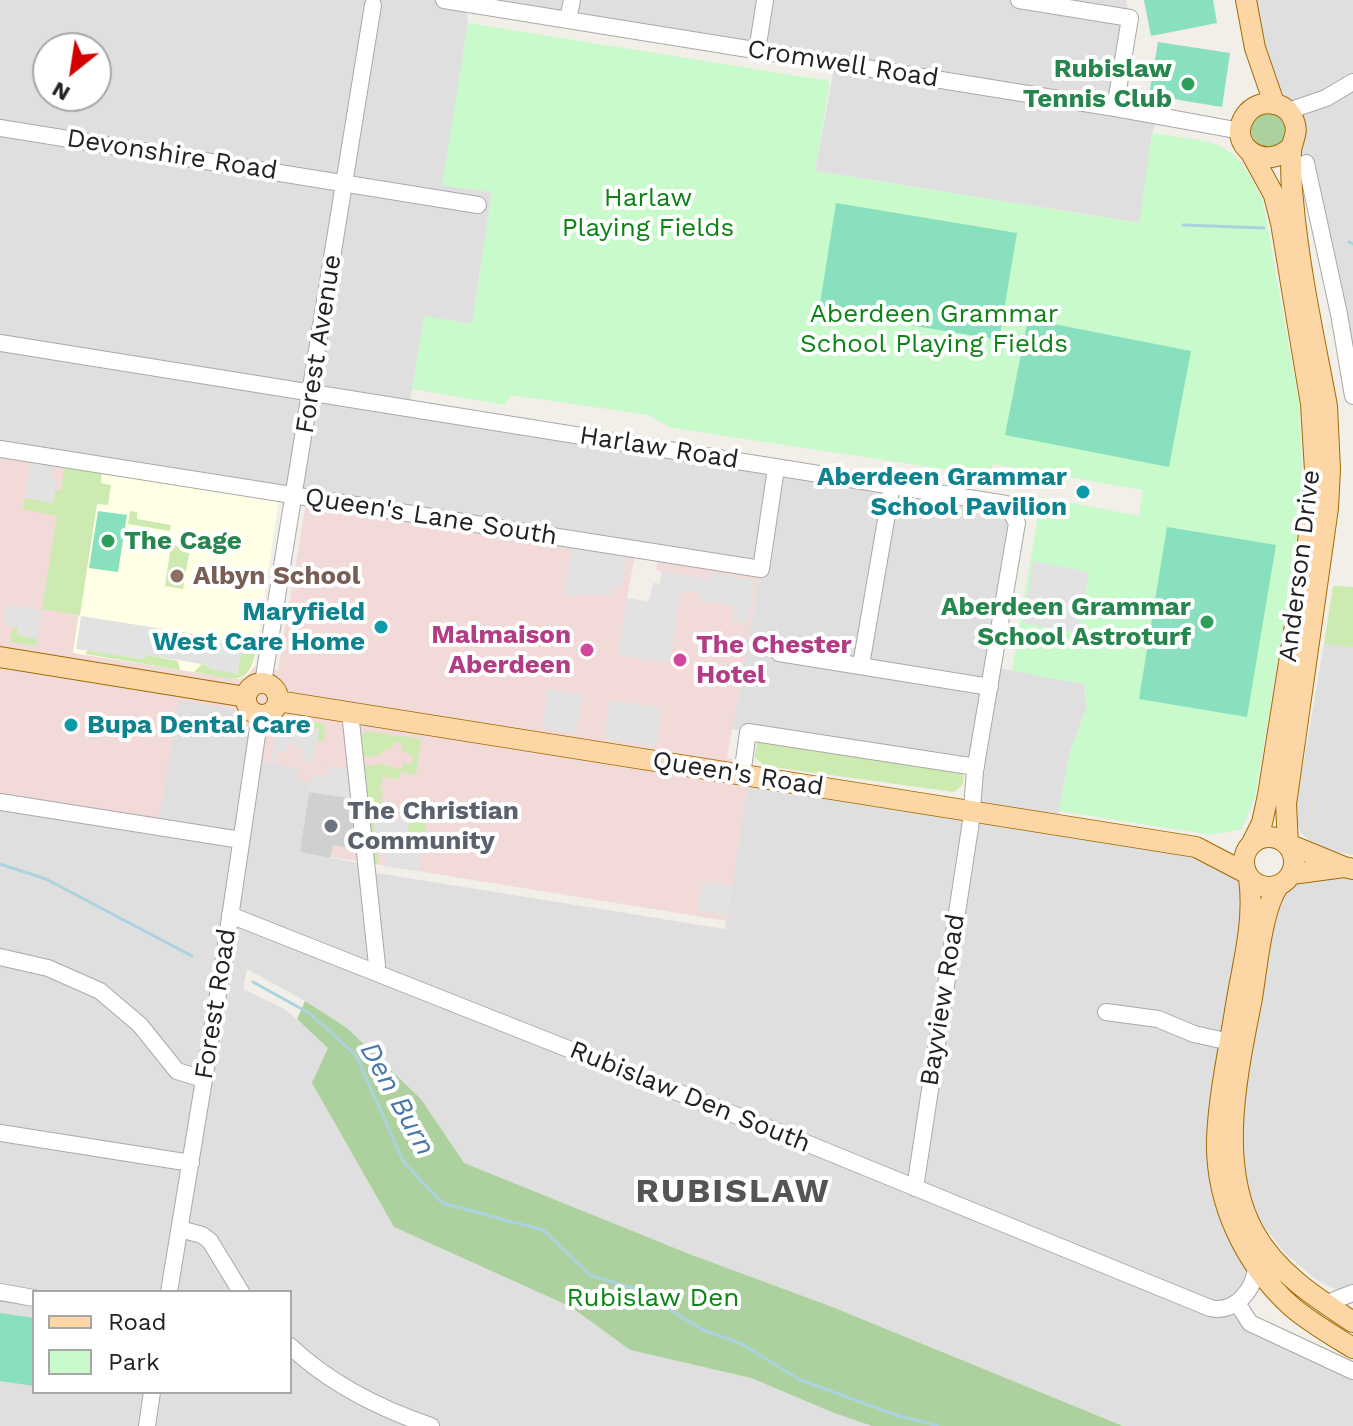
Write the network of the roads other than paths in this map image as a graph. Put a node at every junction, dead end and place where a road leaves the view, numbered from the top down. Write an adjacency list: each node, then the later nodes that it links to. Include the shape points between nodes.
1 (444, 0): 7 (street, Cromwell Road)
2 (572, 0): 7 (street)
3 (765, 0): 9 (street)
4 (1019, 0): 11 (street, via 1130,18)
5 (1246, 0): 8 (main road)
6 (375, 2): 18 (street, Forest Avenue)
7 (568, 20): 9 (street, Cromwell Road)
8 (1255, 48): 12 (main road); 13 (main road, Anderson Drive)
9 (757, 51): 11 (street, Cromwell Road)
10 (1353, 82): 13 (street)
11 (1115, 108): 15 (street, Cromwell Road)
12 (1251, 109): 13 (main road, via 1262,104); 15 (main road)
13 (1288, 123): 16 (main road, via 1277,157); 21 (main road, Anderson Drive)
14 (0, 128): 18 (street, Devonshire Road)
15 (1241, 131): 16 (main road)
16 (1251, 153): 44 (main road, Anderson Drive, via 1274,195 1281,223 1311,404 1315,471 1265,813)
17 (1306, 163): 20 (street)
18 (345, 183): 19 (street, Devonshire Road); 23 (street, Forest Avenue)
19 (478, 205)
20 (1323, 238): 21 (street); 24 (street)
21 (1299, 245): 45 (main road, Anderson Drive, via 1327,406 1330,469 1286,804)
22 (0, 343): 23 (street, Harlaw Road)
23 (311, 392): 26 (street, Harlaw Road); 28 (street, Forest Avenue)
24 (1353, 396)
25 (0, 449): 28 (street, Queen's Lane South)
26 (776, 468): 27 (street, Harlaw Road); 28 (street, Queen's Lane South, via 761,569)
27 (892, 485): 29 (street, Harlaw Road); 32 (street)
28 (295, 495): 33 (street, Forest Avenue)
29 (1006, 504): 34 (street, Bayview Road, via 1017,523)
30 (779, 653): 32 (street)
31 (0, 657): 35 (main road)
32 (861, 665): 34 (street)
33 (263, 683): 35 (main road, via 254,685); 36 (main road, via 275,688)
34 (990, 687): 39 (street, Bayview Road)
35 (246, 697): 38 (main road, via 248,707)
36 (278, 701): 37 (main road, Queen's Road); 38 (main road, via 272,712)
37 (350, 712): 40 (main road, Queen's Road); 52 (street)
38 (260, 715): 43 (street, Forest Road)
39 (976, 767): 40 (street, via 748,732); 42 (street, Bayview Road)
40 (742, 775): 42 (main road, Queen's Road)
41 (6, 803): 43 (street)
42 (971, 811): 46 (main road, Queen's Road); 58 (street, Bayview Road)
43 (241, 840): 50 (street, Forest Road)
44 (1253, 841): 45 (main road, via 1275,837); 46 (main road, Queen's Road); 48 (main road, via 1244,859)
45 (1288, 844): 47 (main road); 49 (main road, via 1295,858)
46 (1198, 848): 48 (main road, Queen's Road)
47 (1348, 868): 49 (main road)
48 (1248, 875): 49 (main road, via 1263,886); 54 (main road, via 1251,919)
49 (1286, 880): 67 (main road, via 1270,901 1250,1008 1233,1118 1234,1172 1243,1207 1262,1244)
50 (230, 915): 52 (street, Rubislaw Den South); 55 (street, Forest Road)
51 (0, 957): 55 (street, via 48,968 100,991 140,1025 177,1071)
52 (375, 972): 58 (street, Rubislaw Den South)
53 (1106, 1012): 54 (street, via 1158,1019)
54 (1230, 1042): 60 (main road, via 1218,1162 1230,1215)
55 (203, 1079): 57 (street, Forest Road)
56 (0, 1133): 57 (street)
57 (191, 1163): 59 (street, Forest Road)
58 (915, 1188): 66 (street, Rubislaw Den South, via 1210,1308 1224,1310)
59 (180, 1229): 61 (street, Forest Road); 62 (street, via 210,1241)
60 (1256, 1266): 66 (street, via 1251,1285); 70 (main road, via 1294,1308)
61 (169, 1290)
62 (240, 1290)
63 (0, 1292): 65 (street)
64 (1353, 1293): 67 (street)
65 (32, 1298)
66 (1237, 1303): 71 (street, via 1250,1323)
67 (1325, 1304): 68 (main road)
68 (1353, 1322)
69 (292, 1347): 74 (street, via 349,1389)
70 (1353, 1348)
71 (1353, 1371)
72 (152, 1394): 73 (street)
73 (147, 1426)
74 (431, 1426)

